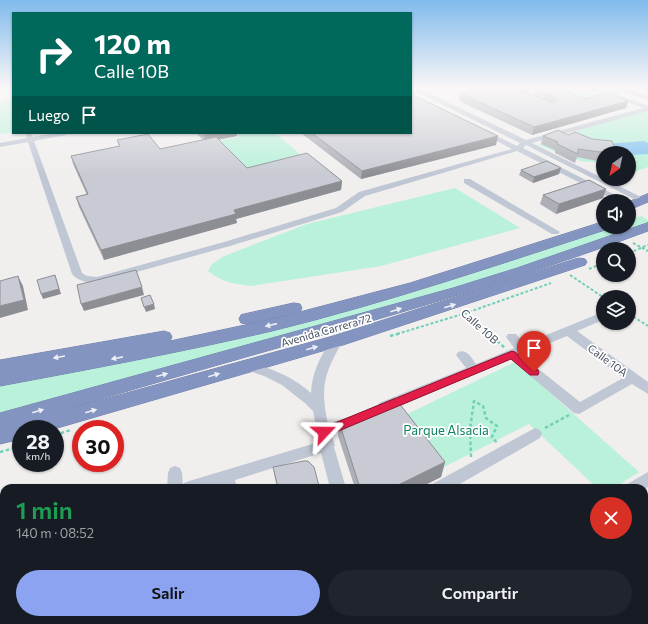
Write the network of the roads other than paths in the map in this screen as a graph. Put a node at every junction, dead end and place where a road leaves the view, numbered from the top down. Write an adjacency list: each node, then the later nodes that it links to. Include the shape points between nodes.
1 (465, 116): 8 (street)
2 (624, 116): 8 (street)
3 (475, 128): 8 (street)
4 (55, 134): 5 (street)
5 (33, 136): 6 (street); 7 (street); 8 (street, via 77,274 90,280 103,279 339,210 362,194)
6 (0, 140)
7 (0, 146)
8 (521, 146): 10 (street); 11 (street)
9 (467, 181): 15 (street)
10 (615, 194)
11 (615, 194)
12 (596, 218): 15 (highway)
13 (648, 227): 18 (highway, Avenida Carrera 72)
14 (596, 228): 19 (highway, Avenida Carrera 72, via 415,286)
15 (555, 232): 17 (highway)
16 (596, 258): 18 (highway, Avenida Carrera 72, via 563,276 497,290)
17 (330, 299): 19 (highway); 27 (highway, one-way to 27, via 189,332)
18 (462, 302): 23 (highway, Avenida Carrera 72, one-way to 18); 36 (highway, Avenida Carrera 72, one-way to 18, via 137,381 364,320)
19 (307, 316): 30 (highway, Avenida Carrera 72, one-way to 30, via 118,358)
20 (596, 319): 21 (street)
21 (568, 331): 24 (street); 29 (street, Calle 10A)
22 (512, 337): 24 (street)
23 (337, 340): 26 (highway, Avenida Carrera 72, one-way to 23); 32 (street, via 328,354 318,381)
24 (517, 352): 28 (street); 29 (street, via 579,409)
25 (462, 355): 28 (street)
26 (248, 366): 32 (street, via 278,376 293,385); 35 (highway, Avenida Carrera 72, one-way to 26)
27 (0, 367)
28 (474, 370): 33 (street)
29 (632, 378): 31 (street, Calle 10A)
30 (0, 379)
31 (648, 389)
32 (319, 410): 40 (street)
33 (374, 411)
34 (360, 417): 40 (street)
35 (58, 420)
36 (0, 422)
37 (12, 433): 39 (highway)
38 (535, 434): 44 (street)
39 (0, 436)
40 (326, 438): 41 (street); 43 (street)
41 (228, 482): 42 (street)
42 (215, 484)
43 (337, 484)
44 (446, 484)

